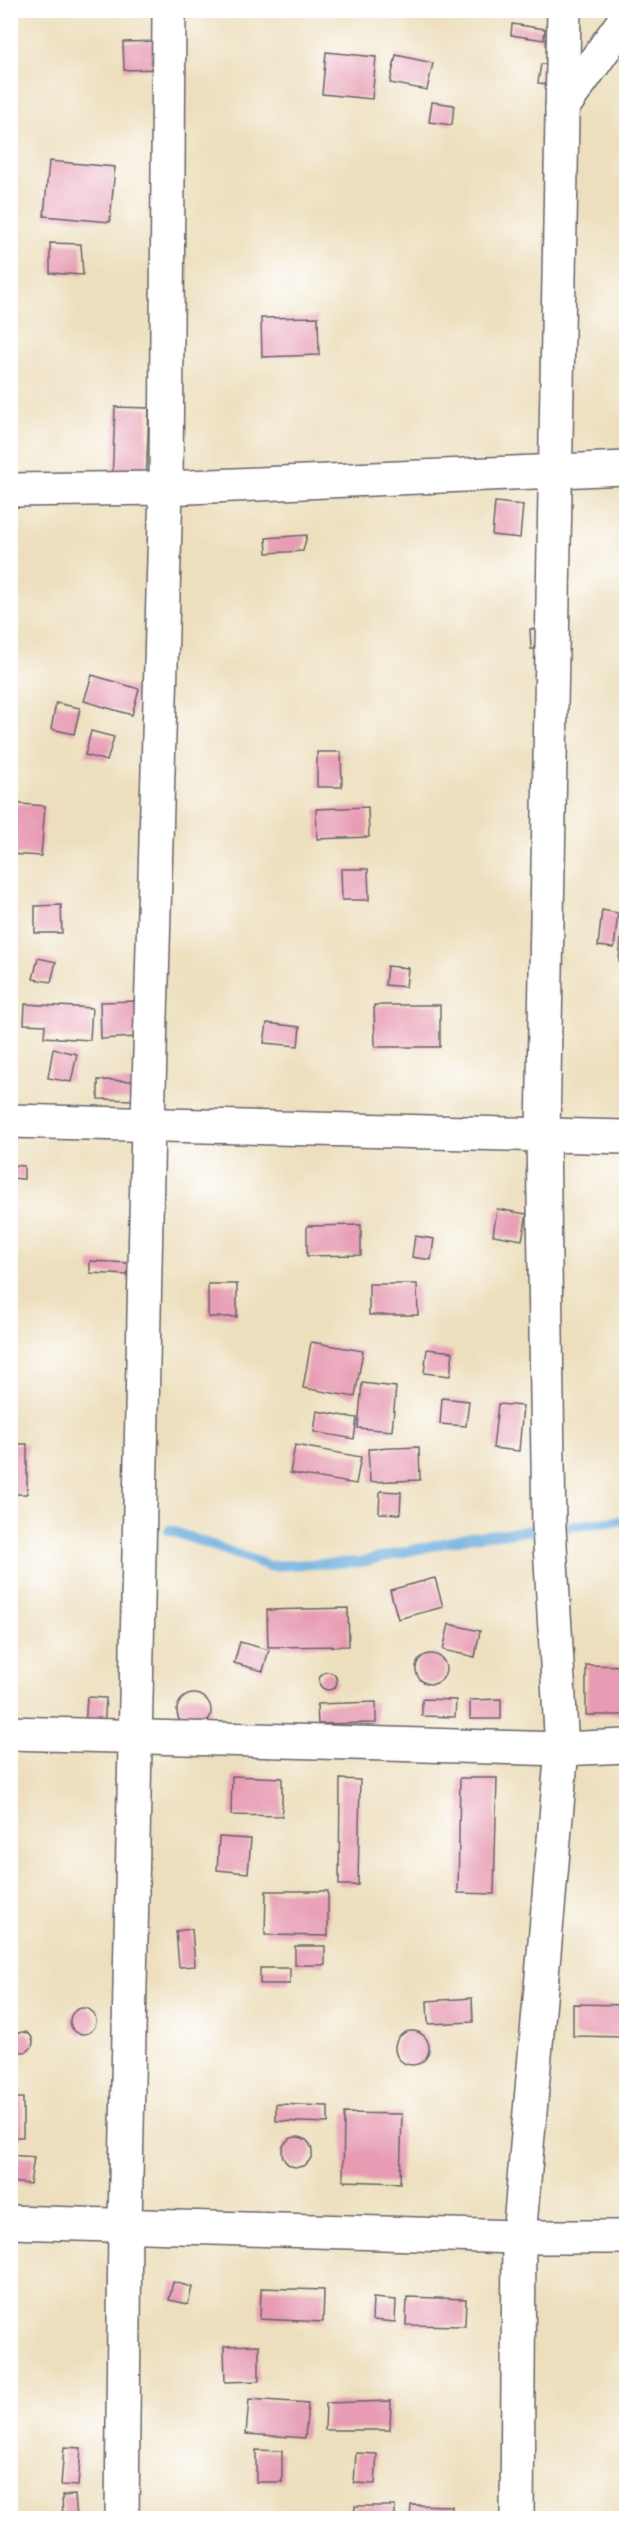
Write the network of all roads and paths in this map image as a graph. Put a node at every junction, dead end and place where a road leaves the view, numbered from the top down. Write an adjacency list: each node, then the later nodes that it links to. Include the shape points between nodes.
1 (169, 10): 7 (street)
2 (564, 10): 4 (street)
3 (627, 18): 4 (street)
4 (562, 108): 6 (street)
5 (627, 468): 6 (street)
6 (554, 472): 7 (street); 11 (street)
7 (166, 488): 8 (street); 10 (street)
8 (10, 490)
9 (10, 1121): 10 (street)
10 (148, 1123): 11 (street); 14 (street)
11 (543, 1134): 12 (street); 16 (street, via 549,1528)
12 (627, 1137)
13 (10, 1733): 14 (street)
14 (136, 1737): 16 (street); 18 (street)
15 (627, 1746): 16 (street)
16 (562, 1749): 19 (street)
17 (10, 2222): 18 (street)
18 (125, 2225): 19 (street); 21 (street)
19 (519, 2237): 20 (street); 22 (street)
20 (627, 2237)
21 (122, 2518)
22 (517, 2518)

